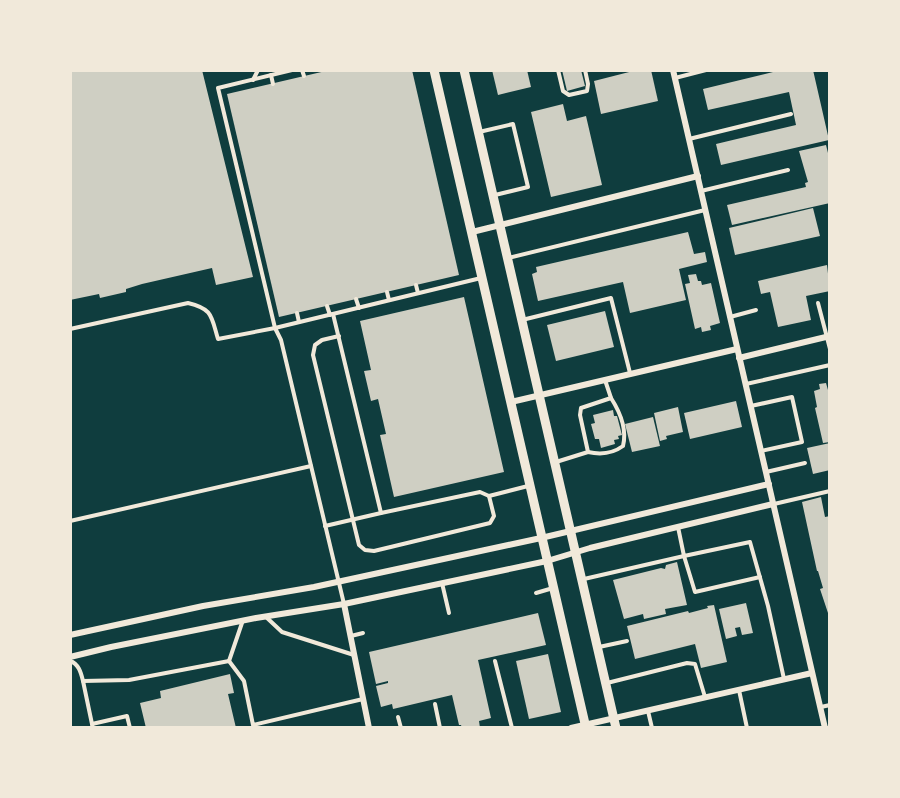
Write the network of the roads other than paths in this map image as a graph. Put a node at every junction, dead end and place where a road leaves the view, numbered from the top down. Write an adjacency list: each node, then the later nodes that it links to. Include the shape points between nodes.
1 (258, 70): 13 (lane)
2 (292, 70): 10 (lane)
3 (302, 70): 11 (lane)
4 (434, 70): 26 (street)
5 (464, 70): 18 (street)
6 (558, 70): 7 (lane, via 563,91 569,95 587,90)
7 (585, 70)
8 (673, 70): 12 (street)
9 (706, 70): 12 (lane)
10 (271, 75): 13 (lane); 15 (lane)
11 (304, 76)
12 (675, 78): 19 (street)
13 (253, 80): 14 (lane)
14 (240, 82): 16 (lane); 45 (lane, via 218,88)
15 (273, 84)
16 (242, 91)
17 (791, 114): 19 (lane)
18 (478, 132): 23 (street); 23 (lane, via 513,124 528,187)
19 (689, 139): 21 (street)
20 (788, 170): 22 (lane)
21 (698, 176): 22 (street); 25 (street)
22 (701, 191): 24 (street)
23 (493, 195): 25 (street)
24 (705, 210): 27 (lane); 42 (street)
25 (500, 225): 26 (street); 27 (street)
26 (471, 232): 28 (street)
27 (508, 258): 43 (street)
28 (482, 277): 31 (lane); 58 (street)
29 (447, 278): 31 (lane)
30 (416, 285): 33 (lane)
31 (449, 285): 33 (lane)
32 (387, 292): 35 (lane)
33 (418, 293): 35 (lane)
34 (356, 299): 38 (lane)
35 (389, 300): 38 (lane)
36 (818, 303): 48 (lane)
37 (327, 306): 41 (lane)
38 (358, 308): 41 (lane)
39 (756, 310): 42 (lane)
40 (297, 313): 44 (lane)
41 (331, 315): 44 (lane); 47 (lane)
42 (730, 317): 49 (street)
43 (522, 320): 53 (lane, via 611,298); 56 (street)
44 (299, 322): 45 (lane)
45 (275, 328): 46 (lane, via 218,339 204,307 188,303); 64 (lane)
46 (70, 329)
47 (339, 336): 71 (lane); 72 (lane, via 315,345 313,355)
48 (828, 337): 50 (lane); 51 (street)
49 (737, 349): 51 (street); 53 (street)
50 (830, 349)
51 (740, 358): 55 (street)
52 (830, 365): 55 (lane)
53 (630, 374): 54 (street)
54 (605, 380): 56 (street); 57 (lane)
55 (745, 384): 59 (street)
56 (540, 396): 58 (street); 62 (street)
57 (611, 398): 61 (lane, via 581,408); 61 (lane, via 619,409 623,446 601,454)
58 (511, 402): 67 (street)
59 (751, 406): 60 (street); 60 (lane, via 792,397 802,442)
60 (761, 451): 65 (street)
61 (588, 452): 62 (lane)
62 (555, 462): 76 (street)
63 (805, 463): 65 (lane)
64 (311, 466): 73 (lane); 74 (lane)
65 (766, 472): 66 (street)
66 (769, 484): 70 (street); 76 (street)
67 (529, 485): 69 (lane); 77 (street)
68 (830, 491): 70 (lane)
69 (489, 496): 71 (lane, via 480,492); 72 (lane, via 494,516 490,523 374,551 359,545)
70 (773, 504): 75 (street); 100 (street)
71 (381, 513): 72 (lane)
72 (353, 520): 74 (lane)
73 (70, 521)
74 (325, 526): 83 (lane)
75 (678, 527): 78 (street); 79 (lane)
76 (571, 531): 77 (street); 78 (street)
77 (541, 538): 80 (street); 83 (street)
78 (576, 552): 80 (street); 82 (street)
79 (684, 556): 81 (lane, via 750,542); 81 (lane, via 695,592); 82 (lane)
80 (548, 561): 84 (street); 85 (street)
81 (760, 577): 101 (lane)
82 (582, 579): 95 (street)
83 (338, 582): 87 (lane); 92 (street)
84 (442, 583): 87 (street); 88 (lane)
85 (554, 588): 86 (lane); 114 (street)
86 (536, 592)
87 (344, 604): 89 (street); 93 (street)
88 (449, 613)
89 (266, 616): 90 (street); 96 (lane, via 282,632)
90 (243, 620): 97 (street, via 111,646); 98 (lane)
91 (363, 633): 93 (lane)
92 (70, 635)
93 (351, 636): 96 (street)
94 (627, 640): 95 (lane)
95 (598, 647): 103 (street)
96 (355, 656): 106 (street)
97 (70, 659): 102 (lane, via 79,668)
98 (229, 661): 102 (lane, via 129,680); 106 (lane, via 244,681 253,725)
99 (495, 661): 119 (lane)
100 (812, 673): 101 (street); 109 (street)
101 (784, 679): 104 (street)
102 (83, 681): 113 (lane)
103 (606, 684): 105 (lane, via 695,664); 112 (street)
104 (739, 689): 105 (street); 122 (lane)
105 (705, 697): 110 (street)
106 (363, 699): 116 (street)
107 (435, 704): 118 (lane)
108 (830, 705): 109 (lane)
109 (820, 707): 123 (street)
110 (648, 710): 112 (street); 121 (lane)
111 (398, 717): 117 (lane)
112 (615, 723): 114 (street)
113 (93, 726): 115 (lane, via 127,716)
114 (586, 726): 120 (street)
115 (130, 728)
116 (369, 728)
117 (401, 728)
118 (440, 728)
119 (512, 728)
120 (571, 728)
121 (652, 728)
122 (747, 728)
123 (825, 728)

